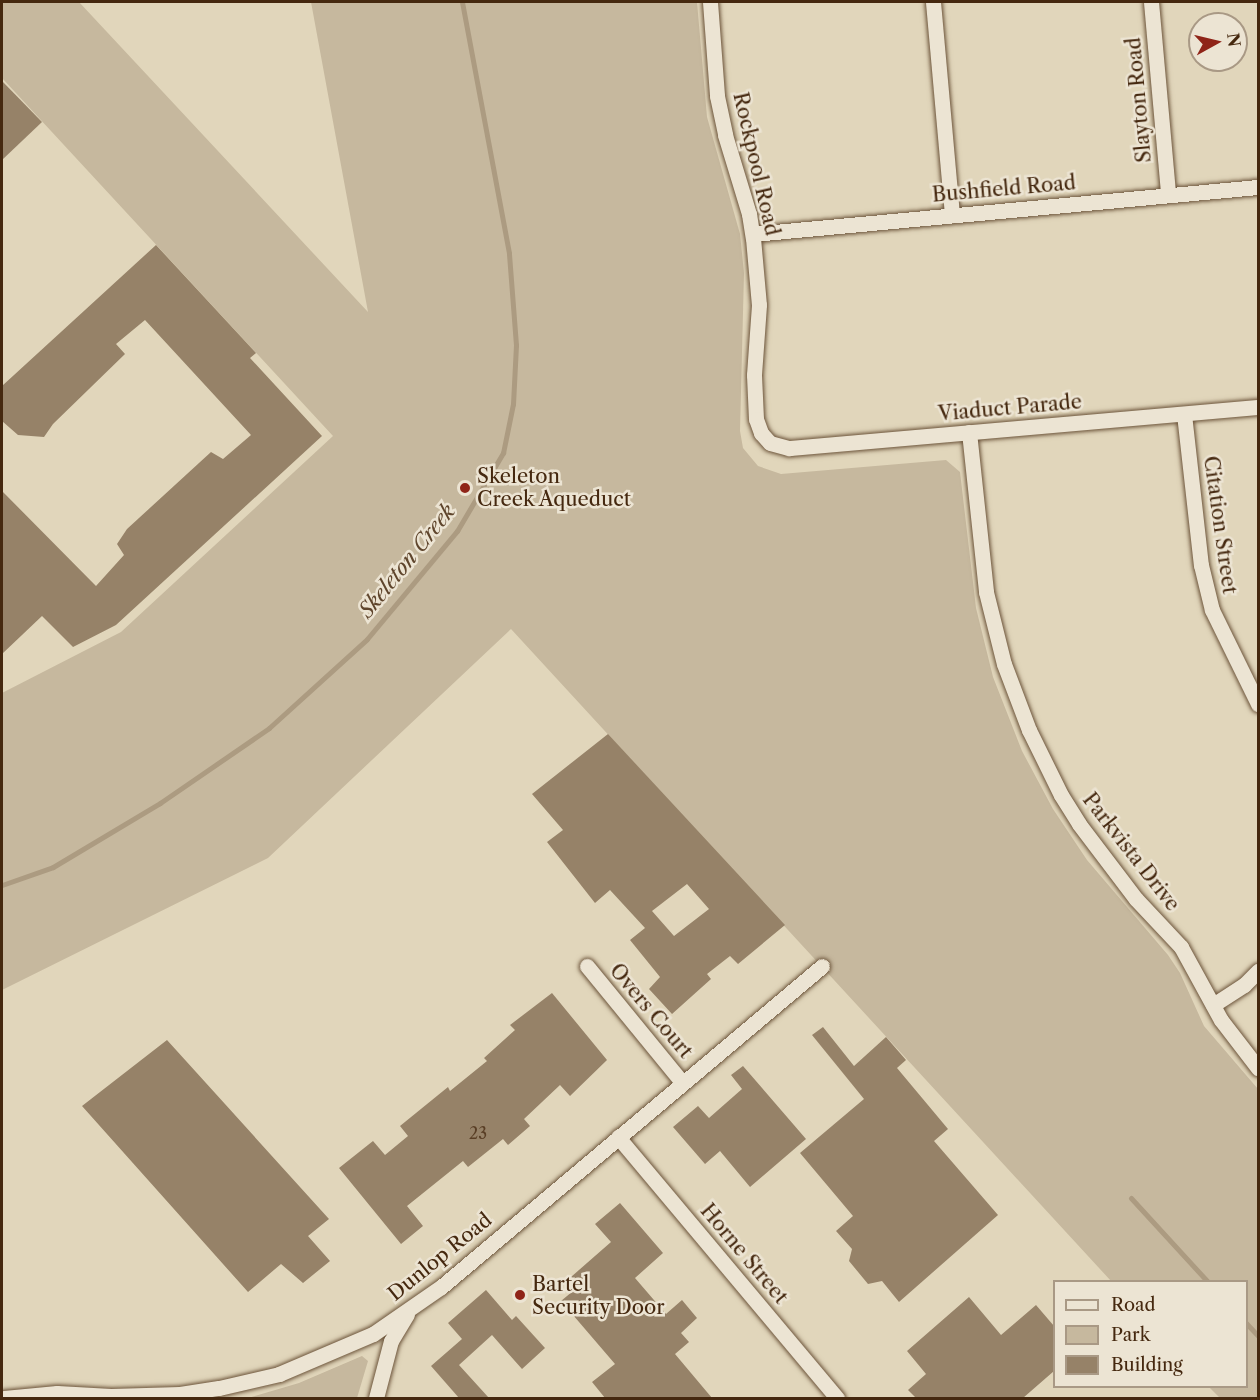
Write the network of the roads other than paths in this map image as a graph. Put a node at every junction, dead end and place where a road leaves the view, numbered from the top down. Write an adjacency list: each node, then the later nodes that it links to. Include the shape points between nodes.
1 (710, 2): 7 (street, Rockpool Road, via 719,107)
2 (933, 2): 6 (street)
3 (1151, 2): 5 (street, Slayton Road)
4 (1258, 187): 5 (street, Bushfield Road)
5 (1168, 194): 6 (street, Bushfield Road)
6 (952, 215): 7 (street, Bushfield Road)
7 (753, 234): 11 (street, Rockpool Road, via 759,305 754,375 756,419)
8 (1258, 407): 9 (street, Viaduct Parade)
9 (1184, 414): 10 (street, Viaduct Parade); 12 (street, Citation Street, via 1198,547 1212,610)
10 (969, 432): 11 (street, Viaduct Parade, via 789,448); 16 (street, Parkvista Drive, via 981,561 994,631 1029,730 1079,824 1136,899 1181,947)
11 (768, 441)
12 (1258, 704)
13 (587, 966): 18 (street, Overs Court)
14 (822, 966): 18 (street, Dunlop Road)
15 (1258, 971): 16 (street)
16 (1213, 1005): 17 (street, Parkvista Drive, via 1236,1043)
17 (1258, 1068)
18 (682, 1082): 19 (street, Dunlop Road)
19 (618, 1137): 20 (street, Dunlop Road); 24 (street, Horne Street)
20 (409, 1311): 21 (street, Dunlop Road, via 373,1334 261,1380 180,1394); 23 (street, via 391,1341)
21 (118, 1397): 22 (street, Dunlop Road, via 57,1393)
22 (4, 1398)
23 (376, 1398)
24 (837, 1398)

